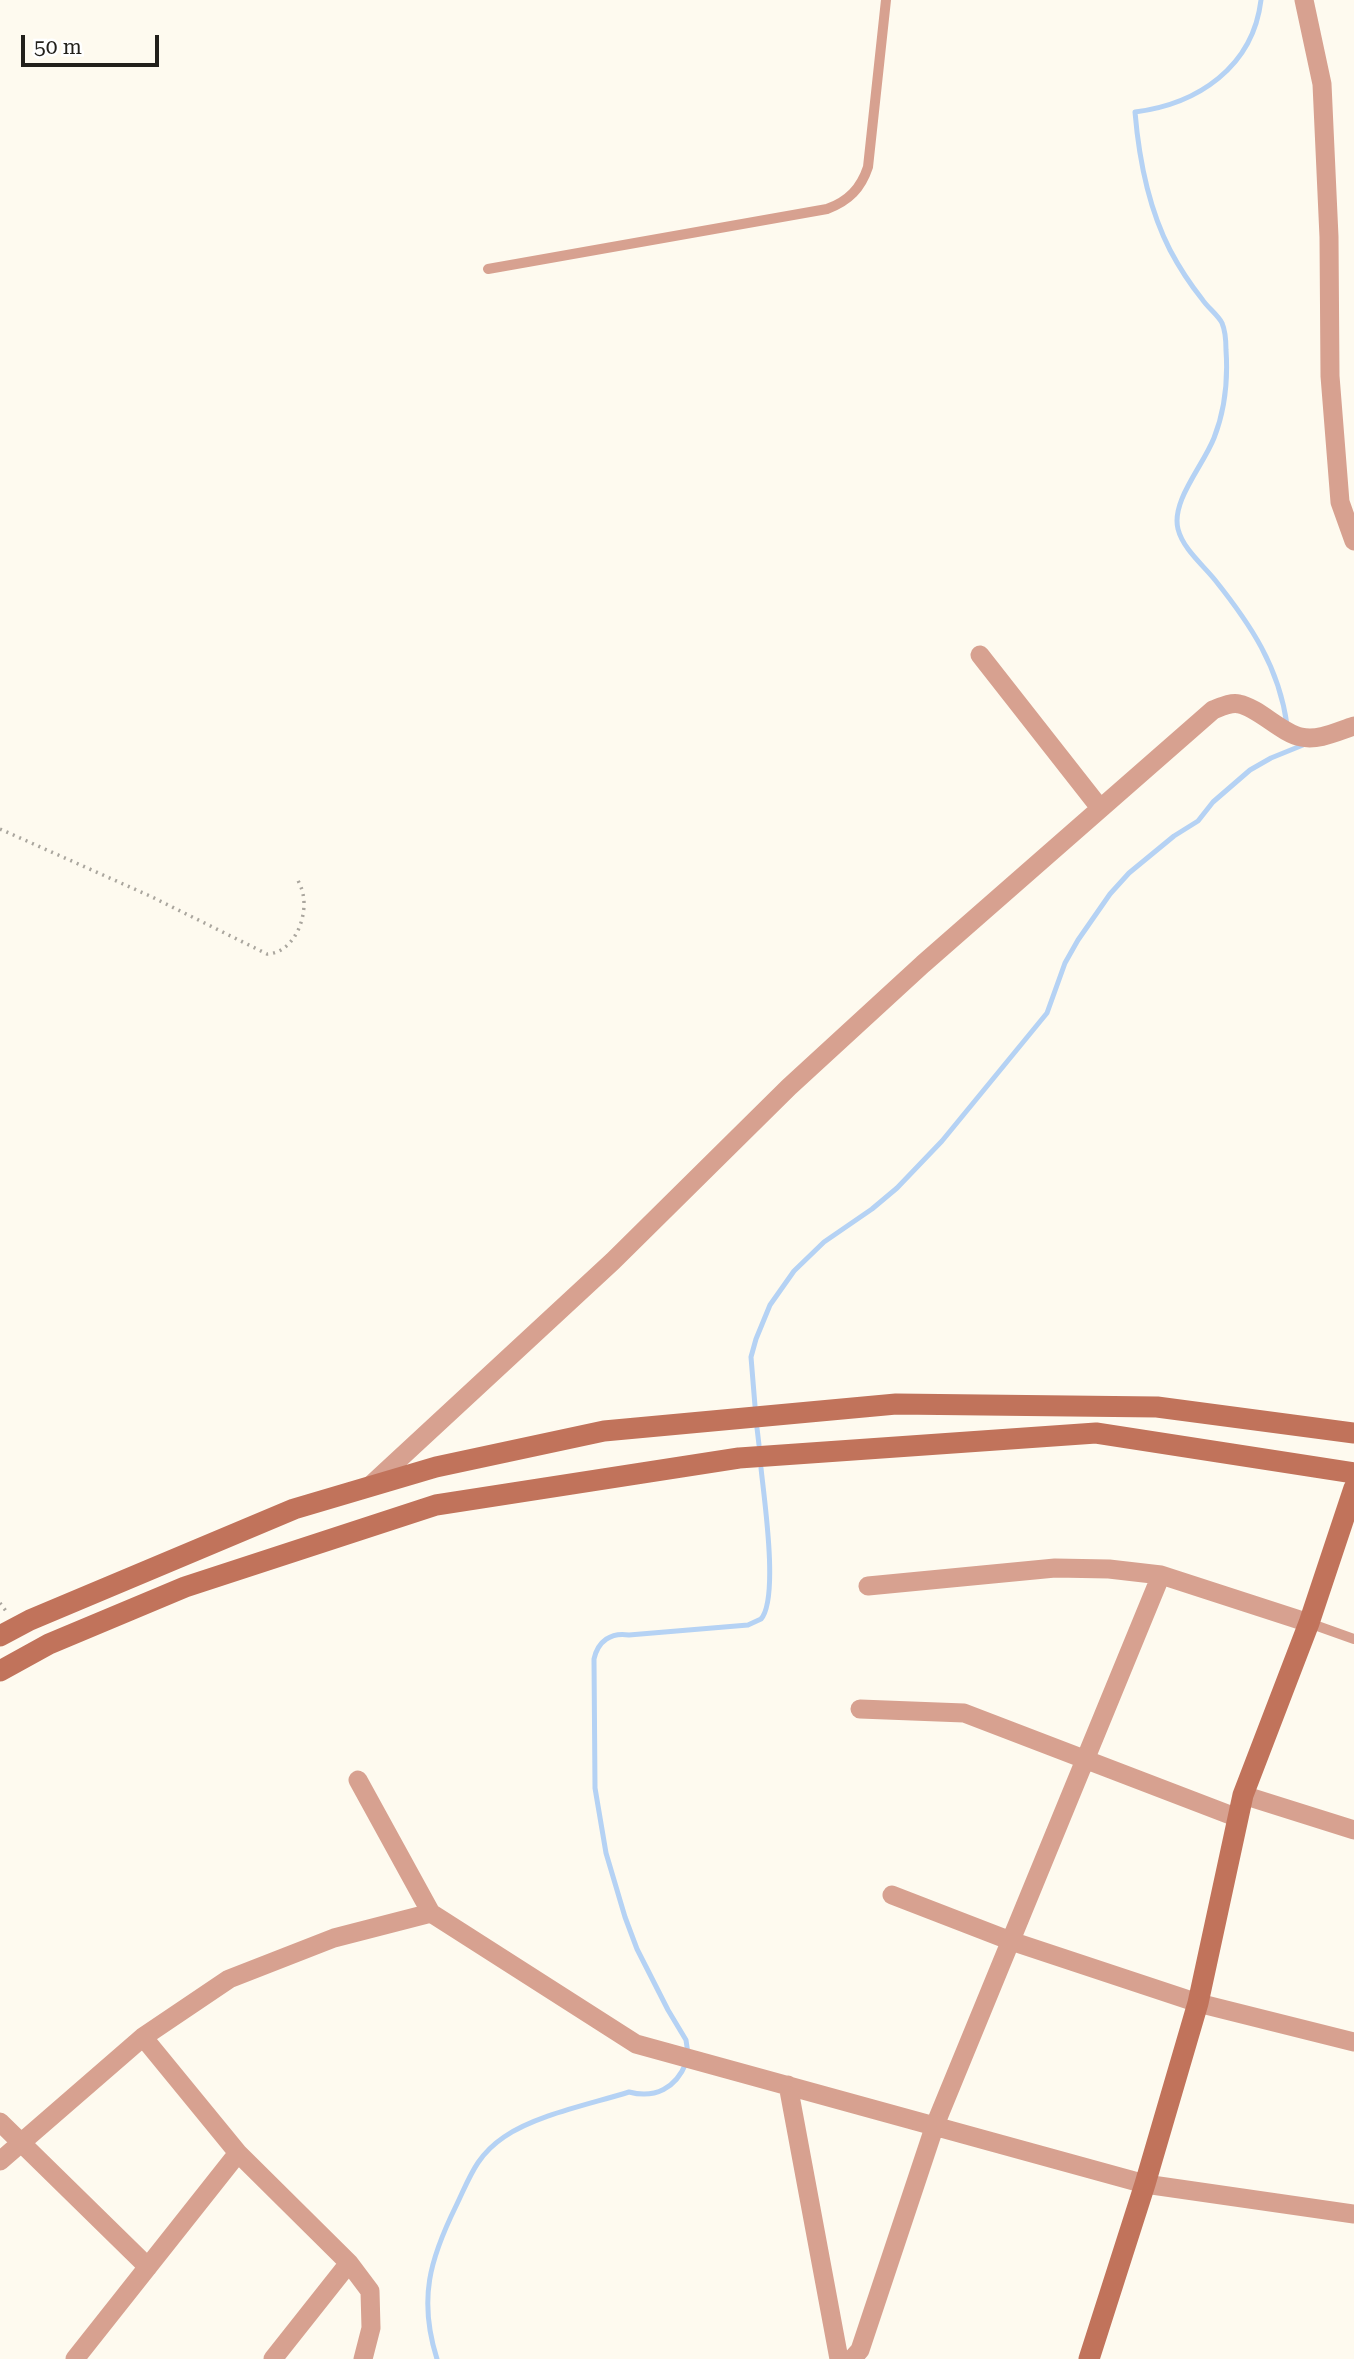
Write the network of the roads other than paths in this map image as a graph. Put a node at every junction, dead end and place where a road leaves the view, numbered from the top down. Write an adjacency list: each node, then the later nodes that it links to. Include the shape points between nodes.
1 (886, 0): 3 (lane, via 868,167 849,198 827,209)
2 (1304, 0): 4 (street, via 1322,84 1330,376 1340,502)
3 (488, 269)
4 (1354, 541)
5 (980, 655): 7 (street)
6 (1354, 726): 7 (street, via 1303,738 1240,704 1226,705 1213,710)
7 (1100, 808): 10 (street, via 789,1087 613,1261)
8 (1354, 1433): 10 (main road, via 1157,1407 896,1404 604,1431)
9 (1354, 1473): 17 (main road, via 1096,1433 739,1458 436,1504 185,1587 49,1644)
10 (372, 1485): 15 (main road, via 294,1508)
11 (1354, 1488): 14 (main road)
12 (1161, 1575): 13 (street, via 1055,1568); 14 (street); 19 (street)
13 (868, 1586)
14 (1309, 1623): 16 (lane); 21 (main road)
15 (0, 1636)
16 (1354, 1639)
17 (0, 1671)
18 (860, 1709): 19 (street, via 964,1713)
19 (1085, 1760): 22 (street); 26 (street)
20 (358, 1780): 25 (street)
21 (1242, 1795): 22 (main road); 23 (street)
22 (1238, 1818): 27 (main road)
23 (1354, 1830)
24 (892, 1895): 26 (street)
25 (431, 1913): 28 (street, via 334,1938 229,1979); 30 (street, via 636,2044)
26 (1011, 1941): 27 (street); 32 (street)
27 (1198, 2003): 29 (street); 36 (main road)
28 (143, 2038): 33 (street); 34 (street)
29 (1354, 2042)
30 (788, 2085): 32 (street); 43 (street)
31 (0, 2122): 33 (street)
32 (934, 2124): 36 (street); 44 (street, via 860,2350)
33 (20, 2142): 35 (street); 39 (street)
34 (238, 2152): 38 (street); 39 (street)
35 (0, 2161)
36 (1145, 2184): 37 (street); 45 (main road)
37 (1354, 2214)
38 (349, 2263): 41 (street); 42 (street, via 370,2291 371,2328)
39 (148, 2267): 40 (street)
40 (75, 2359)
41 (273, 2359)
42 (363, 2359)
43 (839, 2359)
44 (852, 2359)
45 (1089, 2359)

